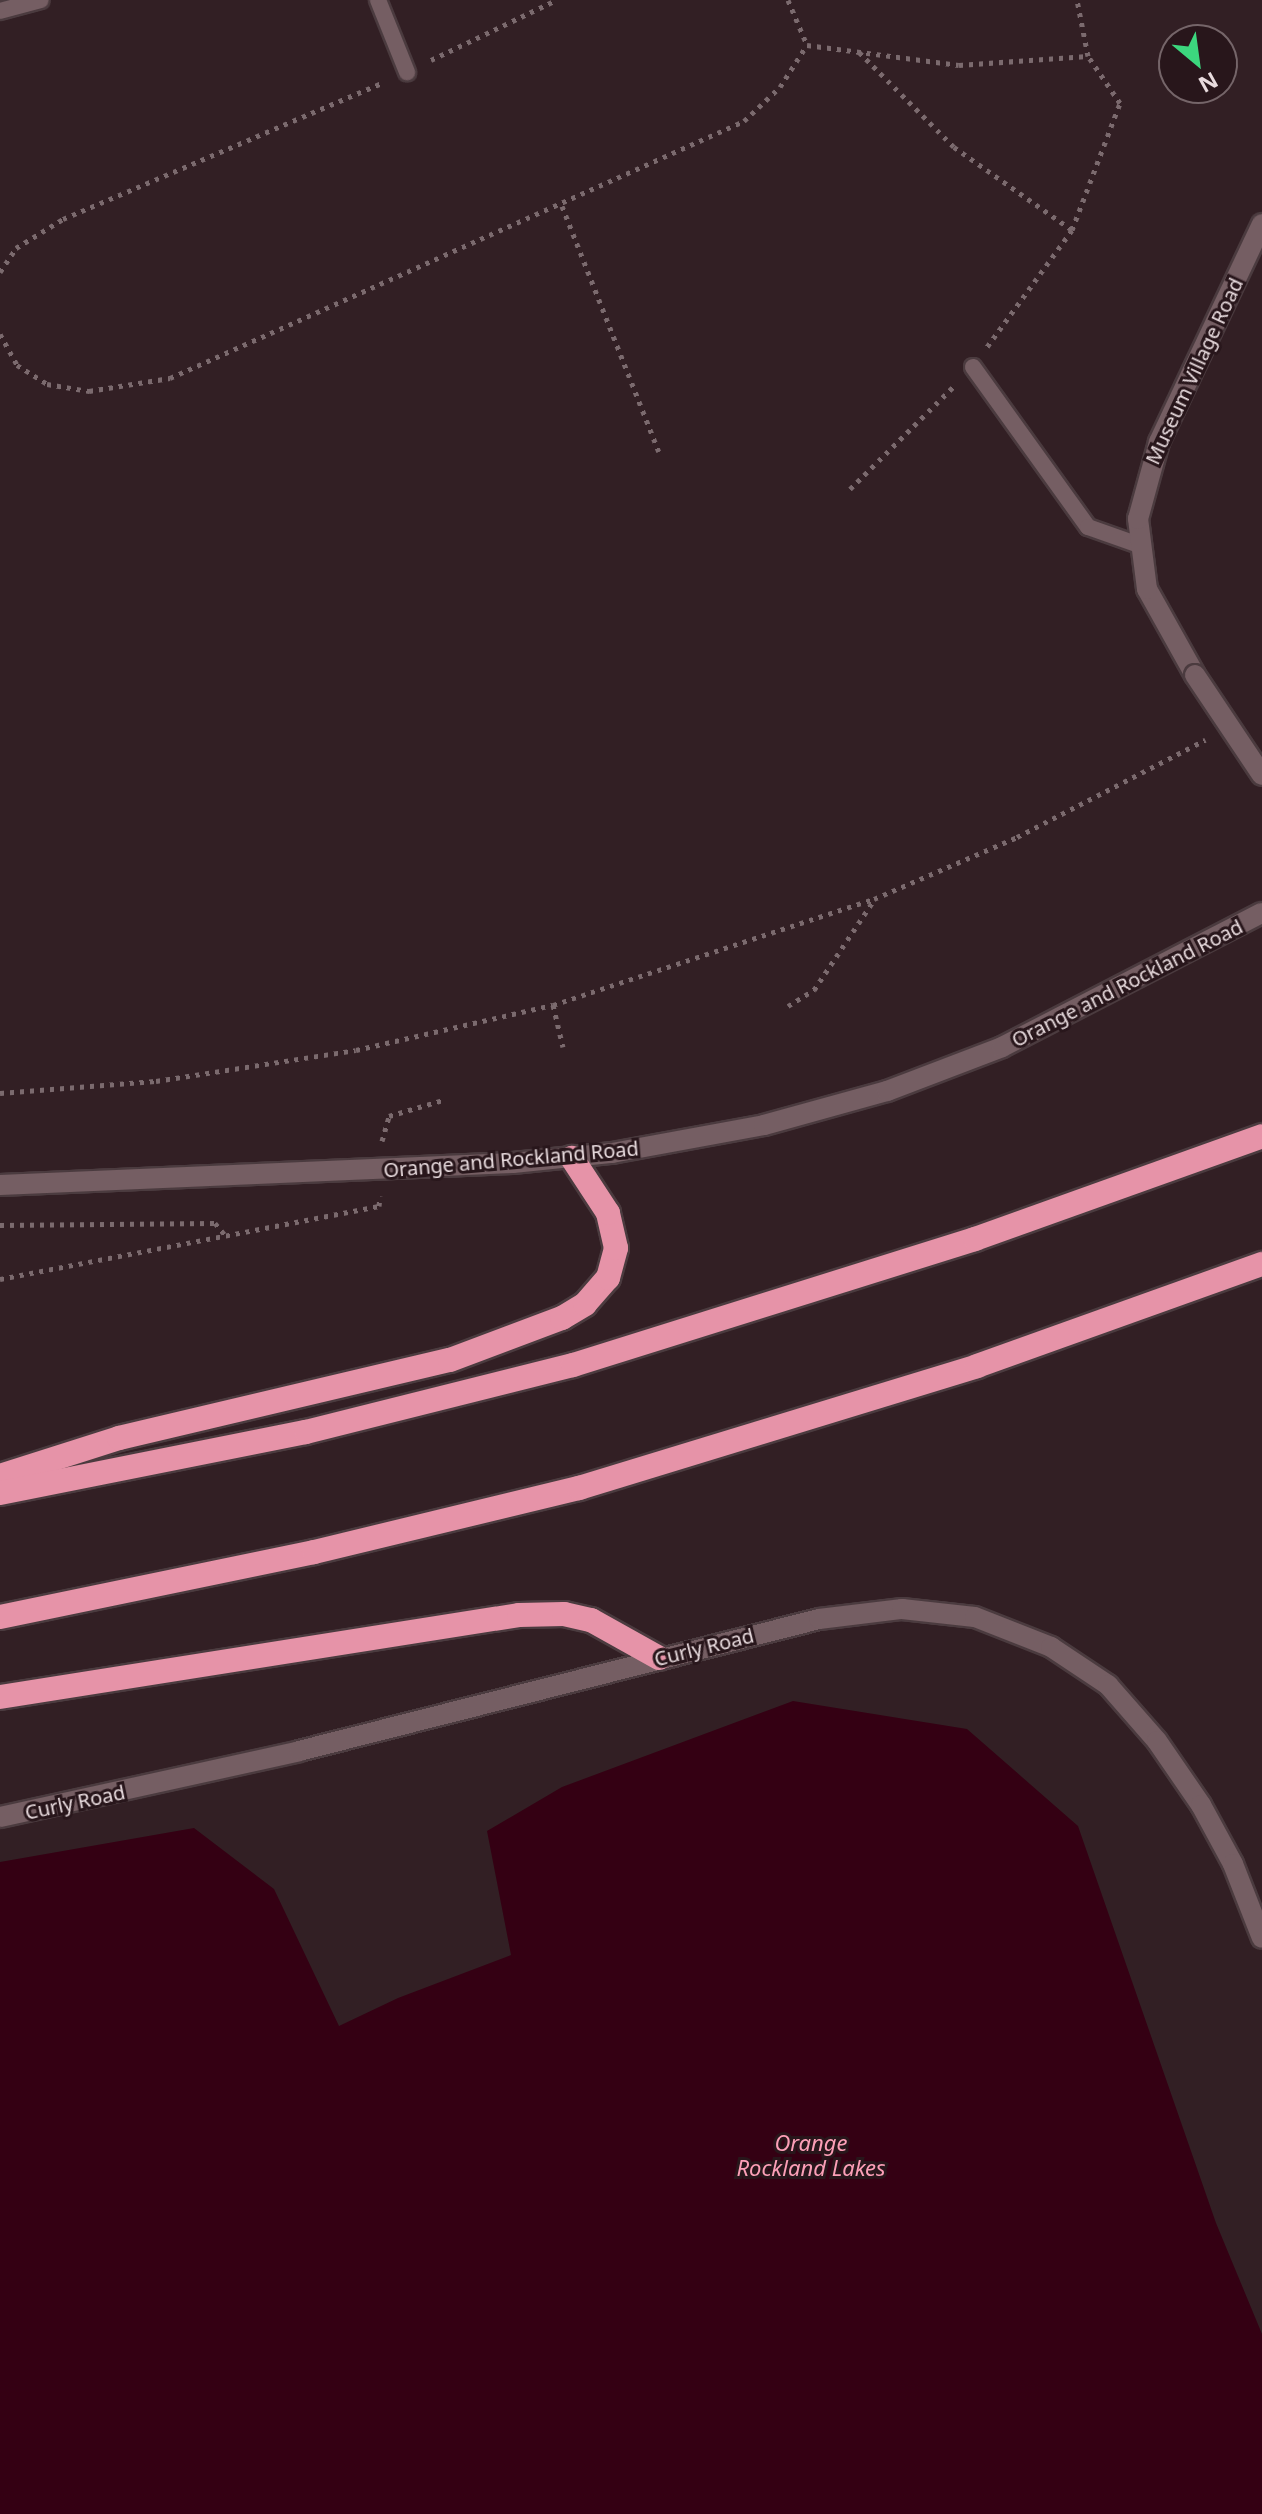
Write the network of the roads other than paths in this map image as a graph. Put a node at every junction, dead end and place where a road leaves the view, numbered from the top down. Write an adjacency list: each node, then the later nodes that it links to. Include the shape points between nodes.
1 (41, 0): 3 (lane)
2 (378, 0): 4 (lane)
3 (0, 11)
4 (407, 72)
5 (1262, 224): 7 (street, Museum Village Road, via 1149,466 1138,519)
6 (973, 367): 7 (lane, via 1088,527)
7 (1139, 545): 8 (street, Museum Village Road, bridge, via 1155,608)
8 (1262, 775)
9 (1262, 913): 11 (street, Orange and Rockland Road, via 1053,1024 887,1091 706,1137)
10 (1262, 1136): 15 (highway, via 960,1244 573,1365 306,1432)
11 (572, 1158): 12 (street, Orange and Rockland Road); 14 (highway, via 608,1213 616,1248 608,1278 585,1304 562,1318 450,1360 119,1438)
12 (0, 1185)
13 (1262, 1264): 16 (highway, via 977,1366 579,1488 314,1552)
14 (0, 1476)
15 (0, 1493)
16 (0, 1617)
17 (659, 1658): 18 (highway, via 591,1620 564,1614 519,1615); 19 (street, Curly Road, via 299,1751); 20 (street, Curly Road, via 819,1619 902,1609 975,1617 1051,1647 1108,1685 1157,1741 1233,1864)
18 (0, 1697)
19 (0, 1817)
20 (1262, 1938)

